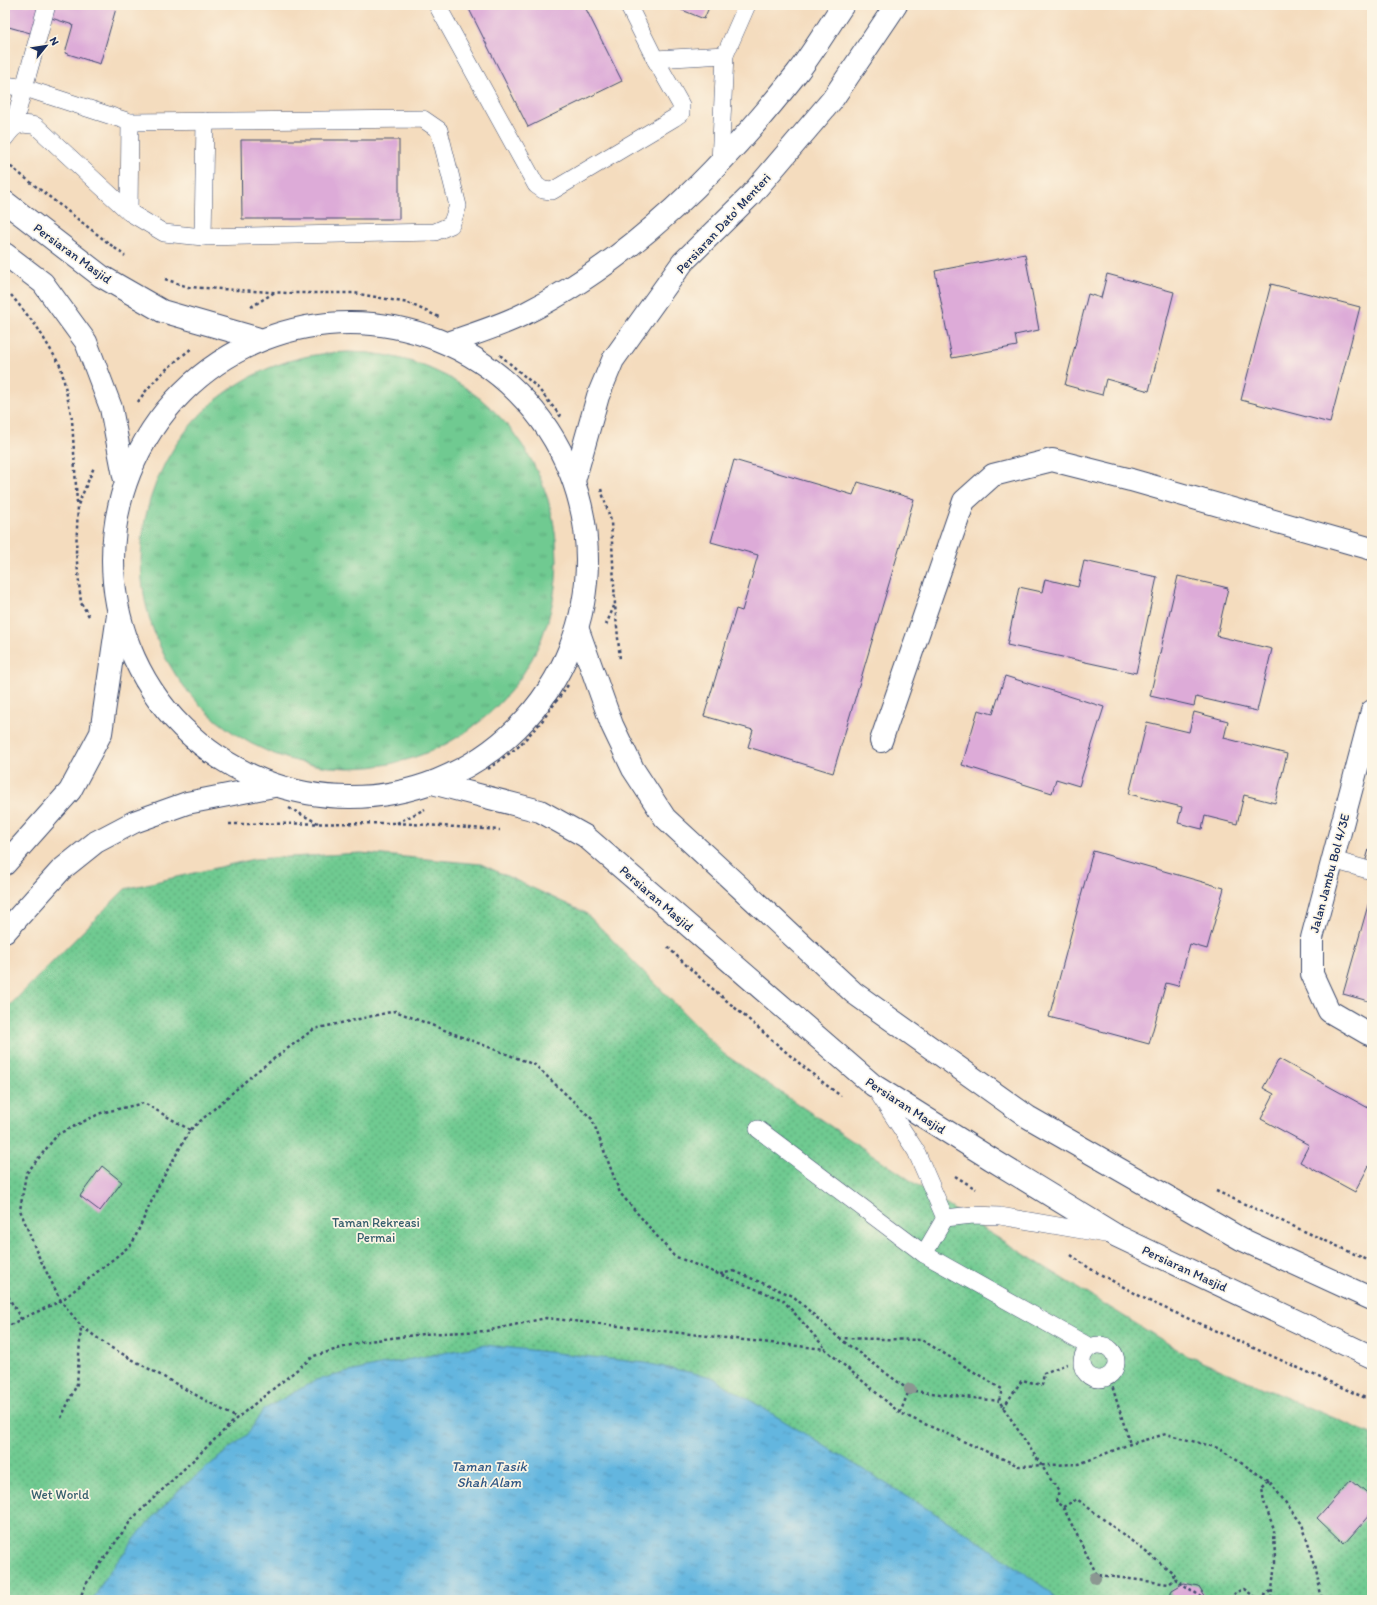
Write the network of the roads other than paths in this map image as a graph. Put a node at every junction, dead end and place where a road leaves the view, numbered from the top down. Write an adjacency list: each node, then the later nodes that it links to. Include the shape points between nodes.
1 (47, 5): 10 (lane)
2 (437, 5): 8 (lane, via 536,185 543,190 552,190 680,113 681,104)
3 (628, 5): 8 (lane)
4 (747, 5): 7 (lane)
5 (843, 5): 14 (main road, via 798,72)
6 (896, 5): 22 (main road, Persiaran Dato' Menteri, via 832,100 751,195 683,262 613,360 598,396)
7 (725, 55): 8 (lane); 14 (lane)
8 (655, 59)
9 (5, 85): 10 (lane)
10 (25, 88): 12 (lane); 13 (lane)
11 (205, 121): 12 (lane); 17 (lane); 17 (lane, via 423,119 439,130 458,206 451,225 435,232)
12 (130, 122): 16 (lane)
13 (9, 132): 16 (lane, via 23,123 36,126)
14 (720, 163): 20 (main road, via 677,207 608,264 523,314)
15 (5, 202): 19 (main road, Persiaran Masjid, via 101,276 162,310)
16 (130, 212): 17 (lane, via 164,233)
17 (203, 237)
18 (5, 254): 21 (main road, via 43,283 86,342 111,408)
19 (256, 338): 20 (main road, via 317,324 384,324); 21 (main road, via 202,374 160,416)
20 (448, 343): 22 (main road, via 502,377 545,424)
21 (124, 476): 24 (main road, via 113,540)
22 (574, 481): 25 (main road, via 588,556)
23 (1372, 549): 27 (main road, via 1052,460 993,475 964,501)
24 (118, 612): 29 (main road, via 139,670 174,720 220,759); 31 (main road, via 101,733 70,791)
25 (578, 630): 28 (main road, via 547,696 498,748); 40 (main road, via 612,725 633,769 665,818 854,994 1028,1117 1241,1239)
26 (1372, 714): 30 (main road, Jalan Jambu Bol 4/3E)
27 (880, 741)
28 (436, 784): 29 (main road, via 356,799); 35 (main road, Persiaran Masjid, via 540,811 585,836)
29 (274, 786): 33 (main road, via 187,803 134,822 96,842 61,870)
30 (1333, 860): 32 (lane); 34 (main road, Jalan Jambu Bol 4/3E, via 1312,938 1312,974 1329,1011)
31 (5, 864)
32 (1372, 871)
33 (5, 932)
34 (1372, 1035)
35 (873, 1085): 37 (lane, via 916,1151); 38 (main road, Persiaran Masjid)
36 (758, 1129): 39 (lane)
37 (945, 1218): 38 (lane, via 1000,1216); 39 (lane)
38 (1117, 1236): 42 (main road, Persiaran Masjid)
39 (924, 1254): 41 (lane)
40 (1372, 1299)
41 (1086, 1352): 41 (lane, via 1101,1344 1116,1355 1116,1366 1109,1376 1097,1379 1087,1374 1083,1369)
42 (1372, 1357)

